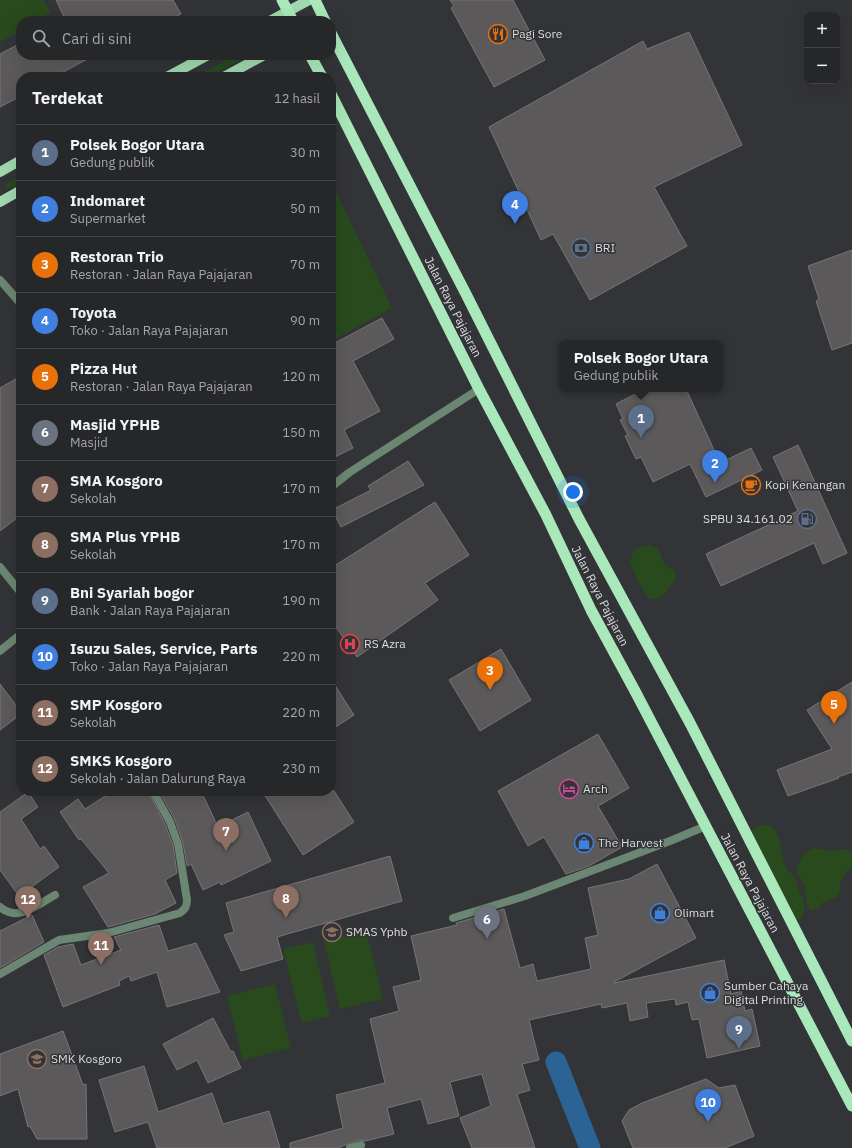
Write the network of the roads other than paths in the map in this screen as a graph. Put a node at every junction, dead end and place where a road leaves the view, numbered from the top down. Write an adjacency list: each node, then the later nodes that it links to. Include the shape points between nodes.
1 (282, 0): 4 (highway)
2 (308, 0): 4 (main road)
3 (315, 0): 5 (highway)
4 (290, 16)
5 (323, 16)
6 (336, 43): 32 (highway, Jalan Raya Pajajaran, via 579,519 690,723)
7 (199, 60): 10 (main road)
8 (255, 60): 11 (main road)
9 (313, 60): 12 (highway)
10 (176, 72)
11 (233, 72)
12 (319, 72)
13 (336, 104): 20 (highway, Jalan Raya Pajajaran)
14 (16, 163): 15 (main road)
15 (0, 172)
16 (16, 193): 17 (main road)
17 (0, 202)
18 (0, 280): 19 (street)
19 (16, 298)
20 (479, 389): 21 (street); 27 (highway, Jalan Raya Pajajaran, via 552,527 591,610)
21 (336, 483)
22 (0, 567): 23 (street)
23 (16, 587)
24 (16, 638): 25 (street)
25 (0, 651)
26 (156, 796): 31 (street, via 178,844 187,900 184,910 108,933 59,940)
27 (706, 826): 30 (street, via 525,896); 33 (highway, Jalan Raya Pajajaran)
28 (55, 895): 29 (street, via 25,912 5,912)
29 (0, 907)
30 (453, 918)
31 (0, 974)
32 (852, 1041)
33 (852, 1106)
34 (361, 1145): 35 (street)
35 (350, 1148)

